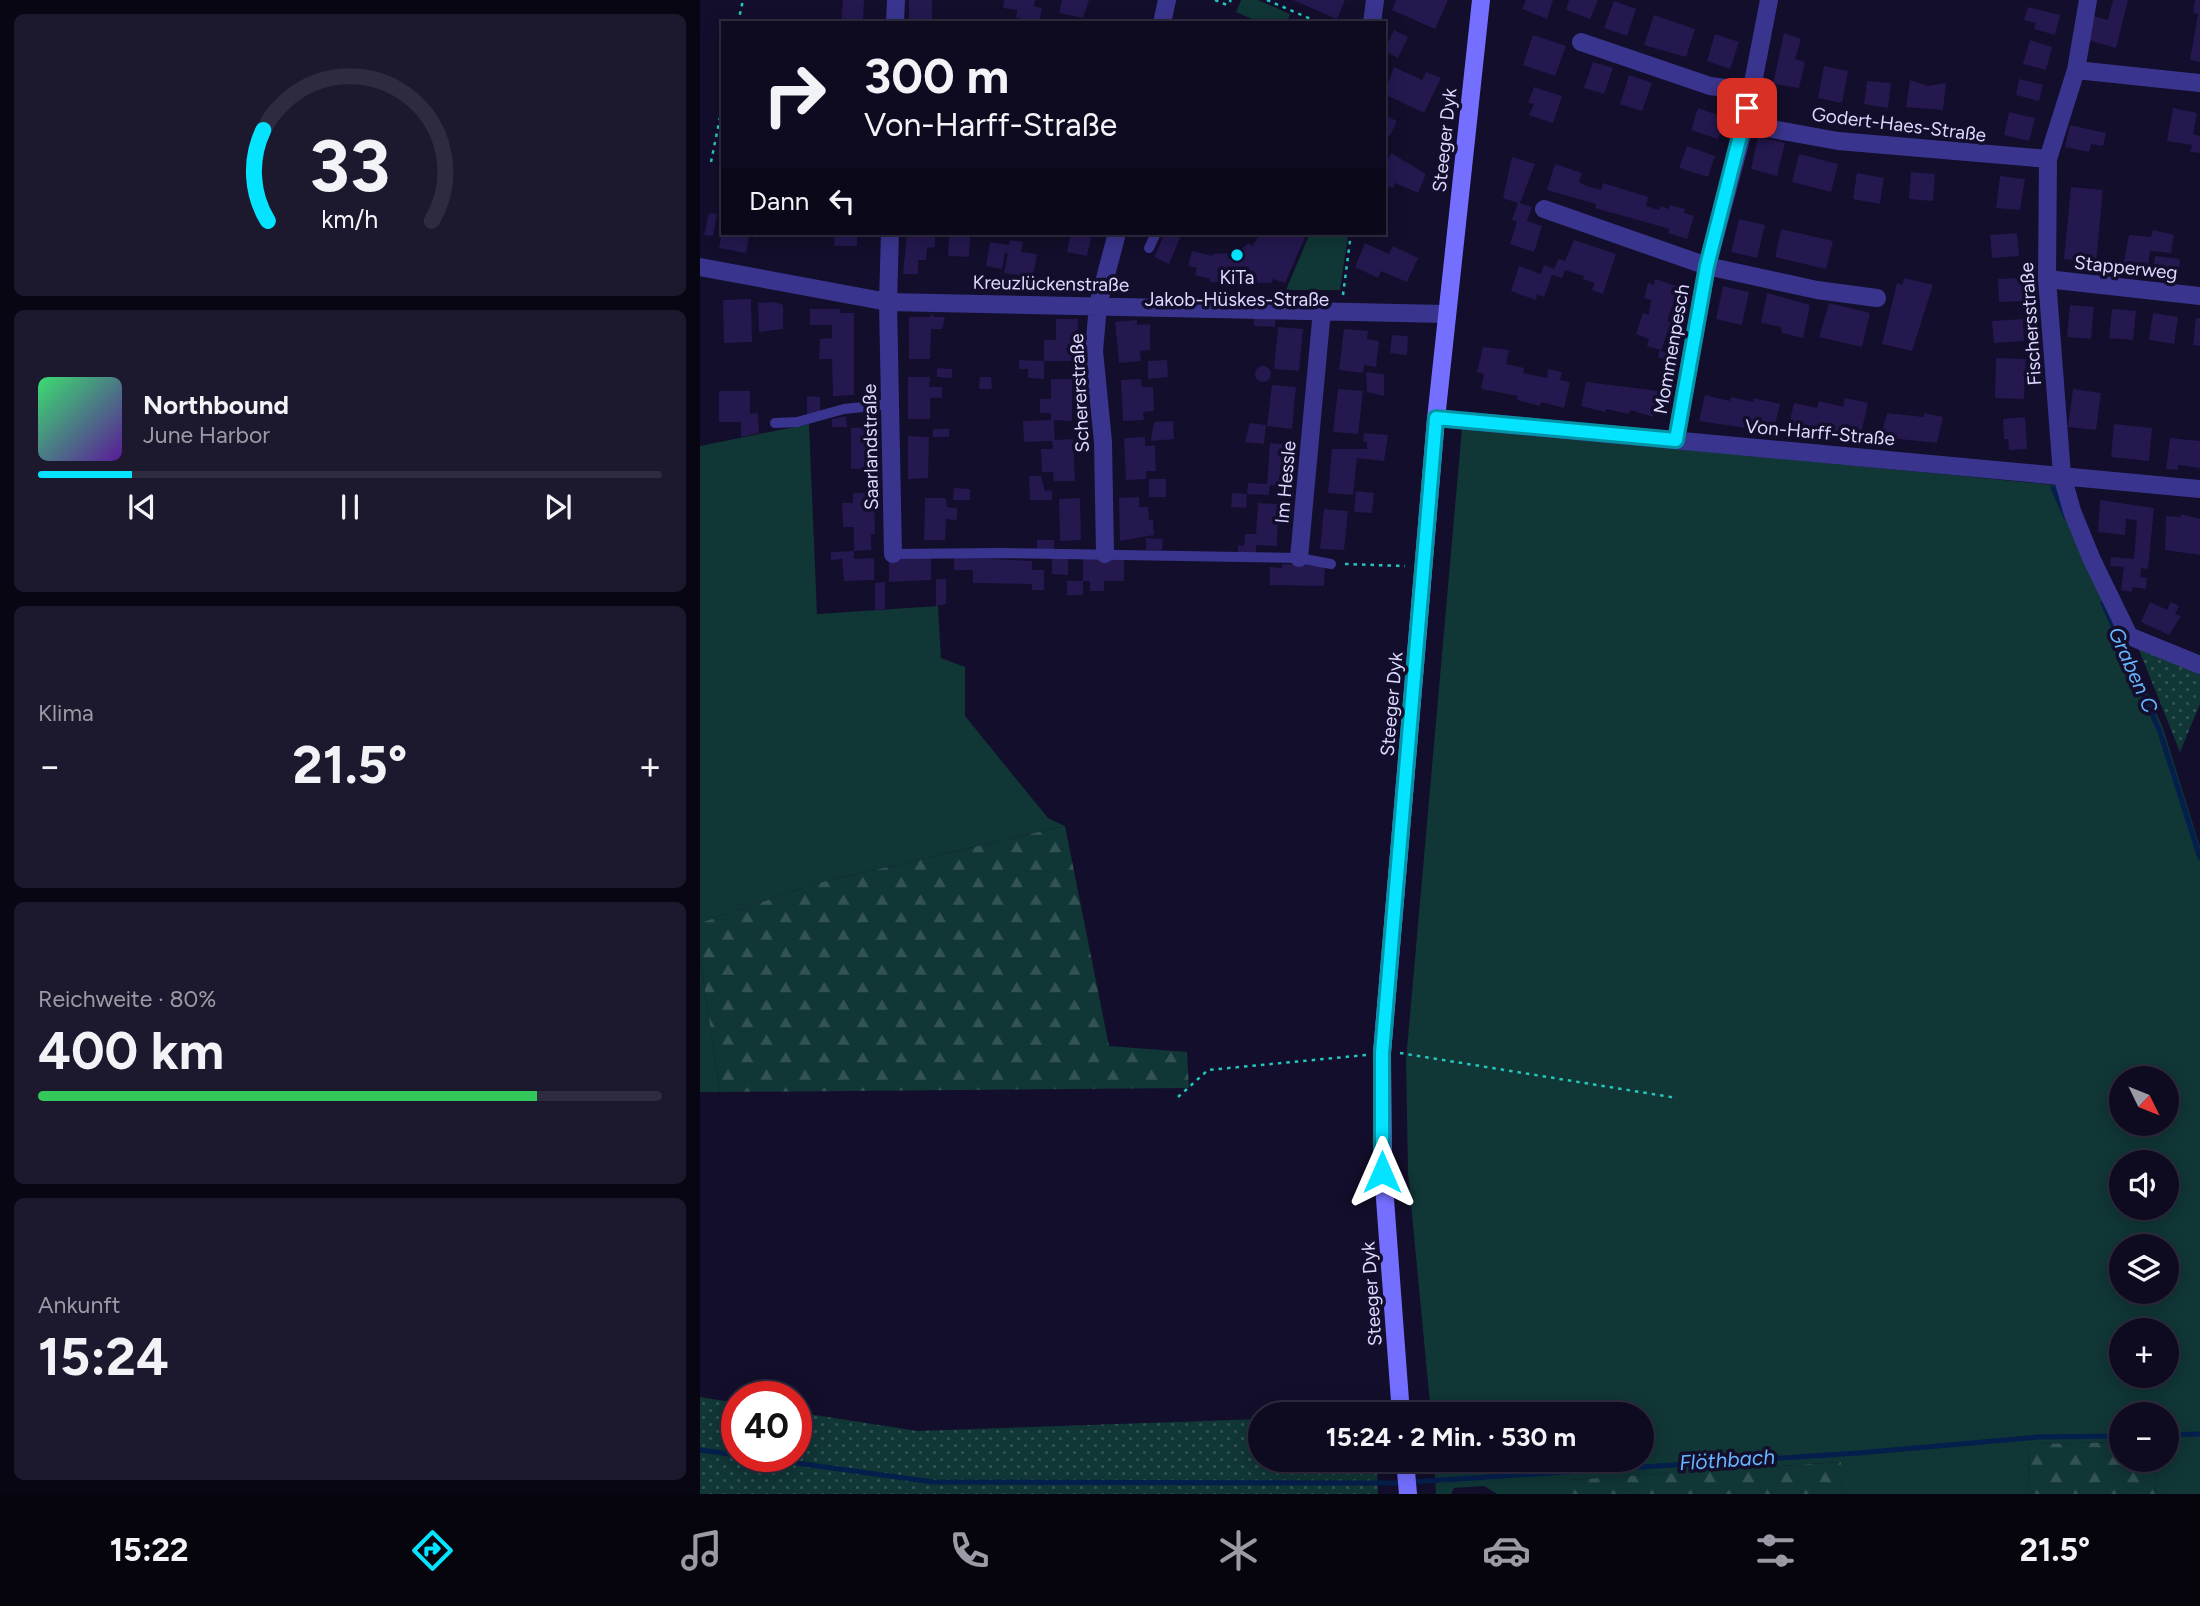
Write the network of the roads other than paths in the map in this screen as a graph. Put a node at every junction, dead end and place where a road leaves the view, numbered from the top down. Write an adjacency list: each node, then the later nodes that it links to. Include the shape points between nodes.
1 (896, 0): 7 (street)
2 (1167, 0): 8 (street)
3 (1375, 0): 9 (street)
4 (1481, 0): 29 (street, Steeger Dyk)
5 (1769, 0): 13 (street, Mommenpesch)
6 (2088, 0): 11 (street, Fischersstraße)
7 (895, 21)
8 (1162, 21)
9 (1372, 21)
10 (1581, 42): 13 (street, via 1710,86)
11 (2076, 69): 12 (street); 15 (street, Fischersstraße)
12 (2200, 83)
13 (1749, 91): 14 (street, Mommenpesch)
14 (1745, 124): 15 (street, Godert-Haes-Straße, via 1838,141); 21 (street, Mommenpesch)
15 (2048, 159): 23 (street, Fischersstraße)
16 (1545, 209): 21 (street, Mommenpesch)
17 (890, 235): 26 (street, Saarlandstraße)
18 (1116, 235): 27 (street, Schererstraße)
19 (1155, 235): 20 (lane)
20 (1149, 248)
21 (1707, 266): 25 (street, Mommenpesch); 33 (street, Mommenpesch)
22 (700, 267): 26 (street, Kreuzlückenstraße)
23 (2047, 279): 24 (street, Stapperweg); 34 (street, Fischersstraße)
24 (2200, 296)
25 (1877, 298)
26 (888, 302): 27 (street, Kreuzlückenstraße); 30 (street, Saarlandstraße)
27 (1098, 305): 28 (street, Kreuzlückenstraße); 37 (street, Schererstraße, via 1094,351 1103,442)
28 (1322, 310): 29 (street, Kreuzlückenstraße); 38 (street, Im Hessle)
29 (1446, 314): 31 (street, Steeger Dyk)
30 (891, 404): 32 (lane); 36 (street, Saarlandstraße)
31 (1436, 418): 33 (street, Von-Harff-Straße); 41 (street, Steeger Dyk, via 1382,1172)
32 (775, 423)
33 (1676, 440): 34 (street, Von-Harff-Straße)
34 (2062, 475): 35 (street, Von-Harff-Straße); 40 (street, Fischersstraße, via 2092,560 2129,636)
35 (2200, 489)
36 (893, 554): 37 (lane, Saarlandstraße)
37 (1105, 554): 38 (lane)
38 (1299, 558): 39 (lane)
39 (1331, 564)
40 (2200, 665)
41 (1400, 1402)
42 (1406, 1472): 43 (street)
43 (1408, 1494)

